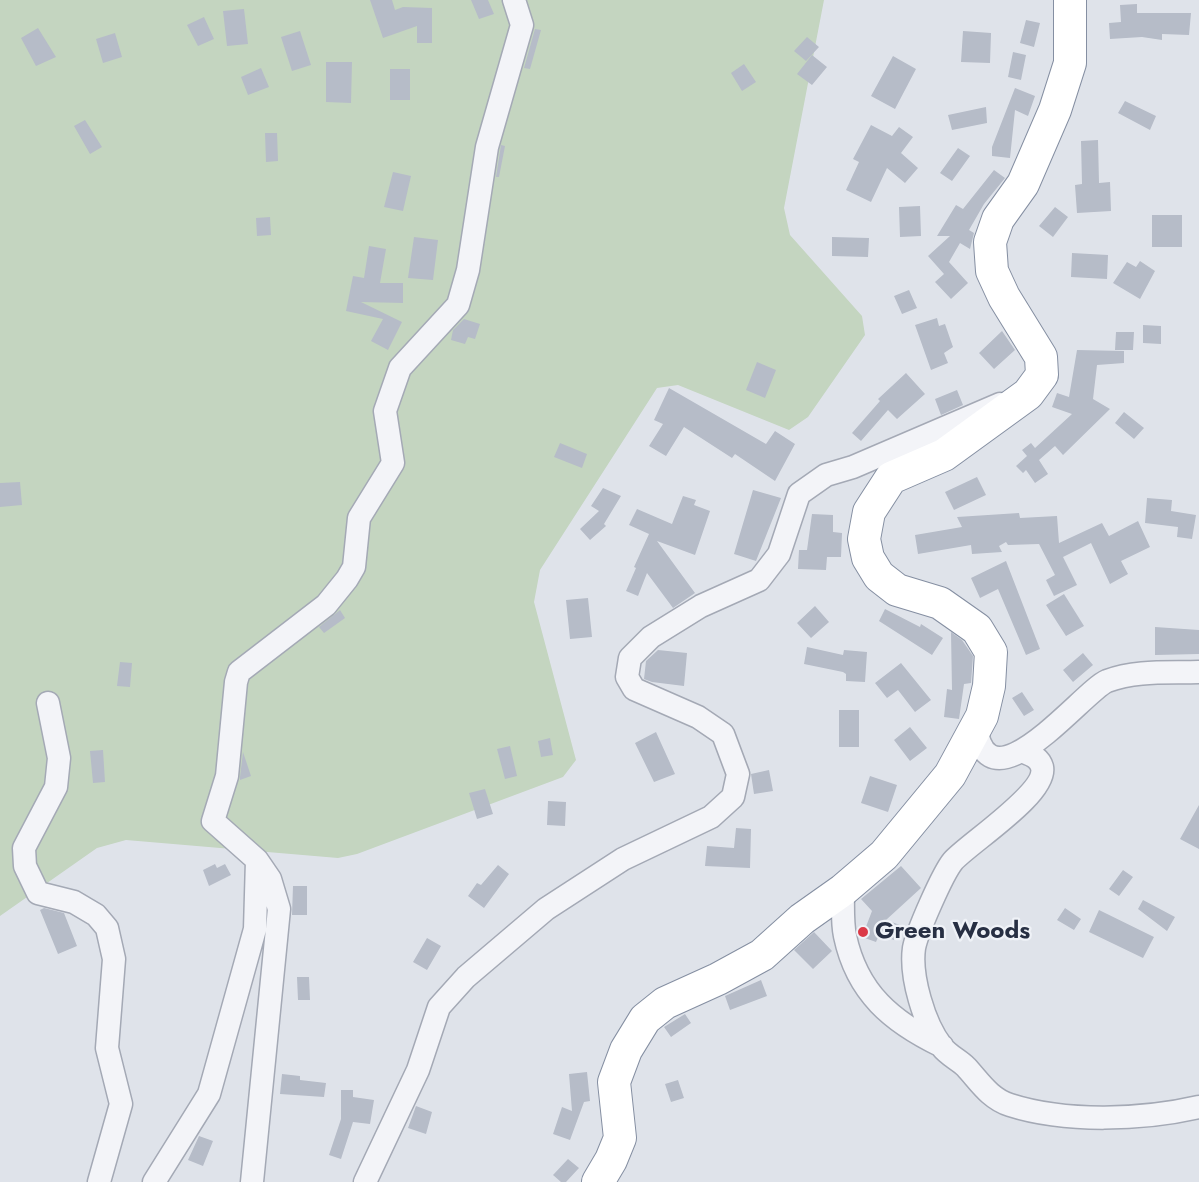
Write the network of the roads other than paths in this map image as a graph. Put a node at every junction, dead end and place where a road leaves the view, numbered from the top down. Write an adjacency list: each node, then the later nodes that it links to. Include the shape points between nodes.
1 (514, 0): 8 (lane, via 522,25 487,147 468,270 458,305 400,368 386,411 393,463 359,518 354,567 326,605 239,672 236,682 227,776 213,821)
2 (1070, 0): 3 (highway, via 1070,63 1055,110 1023,184 998,219 990,242 992,271 1041,357 1042,375)
3 (1027, 393): 6 (highway, via 944,455 891,478 869,512 864,539 868,558 879,576 897,590 940,603 977,629 991,652 989,686); 15 (lane, via 826,475 800,494 778,554 759,580 701,606 651,637 630,658 627,677 634,689 698,717 723,734 738,774 733,797 711,817 623,859 546,909 466,977 439,1007 418,1070)
4 (1199, 672): 7 (lane, via 1140,673 1108,681)
5 (48, 703): 12 (lane, via 59,758 56,787 24,848 24,866 38,893 74,902 96,915 107,928 114,959 107,1048 121,1104)
6 (976, 727): 7 (lane, via 978,740 989,754 1000,757); 9 (highway, via 950,775 884,855)
7 (1022, 751): 10 (lane, via 1036,757 1042,776 1014,811 953,861 914,946 913,975)
8 (258, 860): 13 (lane, via 255,929 209,1094); 14 (lane, via 270,879 279,909)
9 (843, 890): 10 (lane, via 845,936 861,979 884,1011 907,1029); 16 (highway, via 762,954 664,1003 645,1019 626,1050 614,1083 620,1138)
10 (942, 1046): 11 (lane, via 979,1086 1008,1105 1090,1118 1141,1116)
11 (1199, 1107)
12 (99, 1182)
13 (154, 1182)
14 (252, 1182)
15 (365, 1182)
16 (598, 1182)

